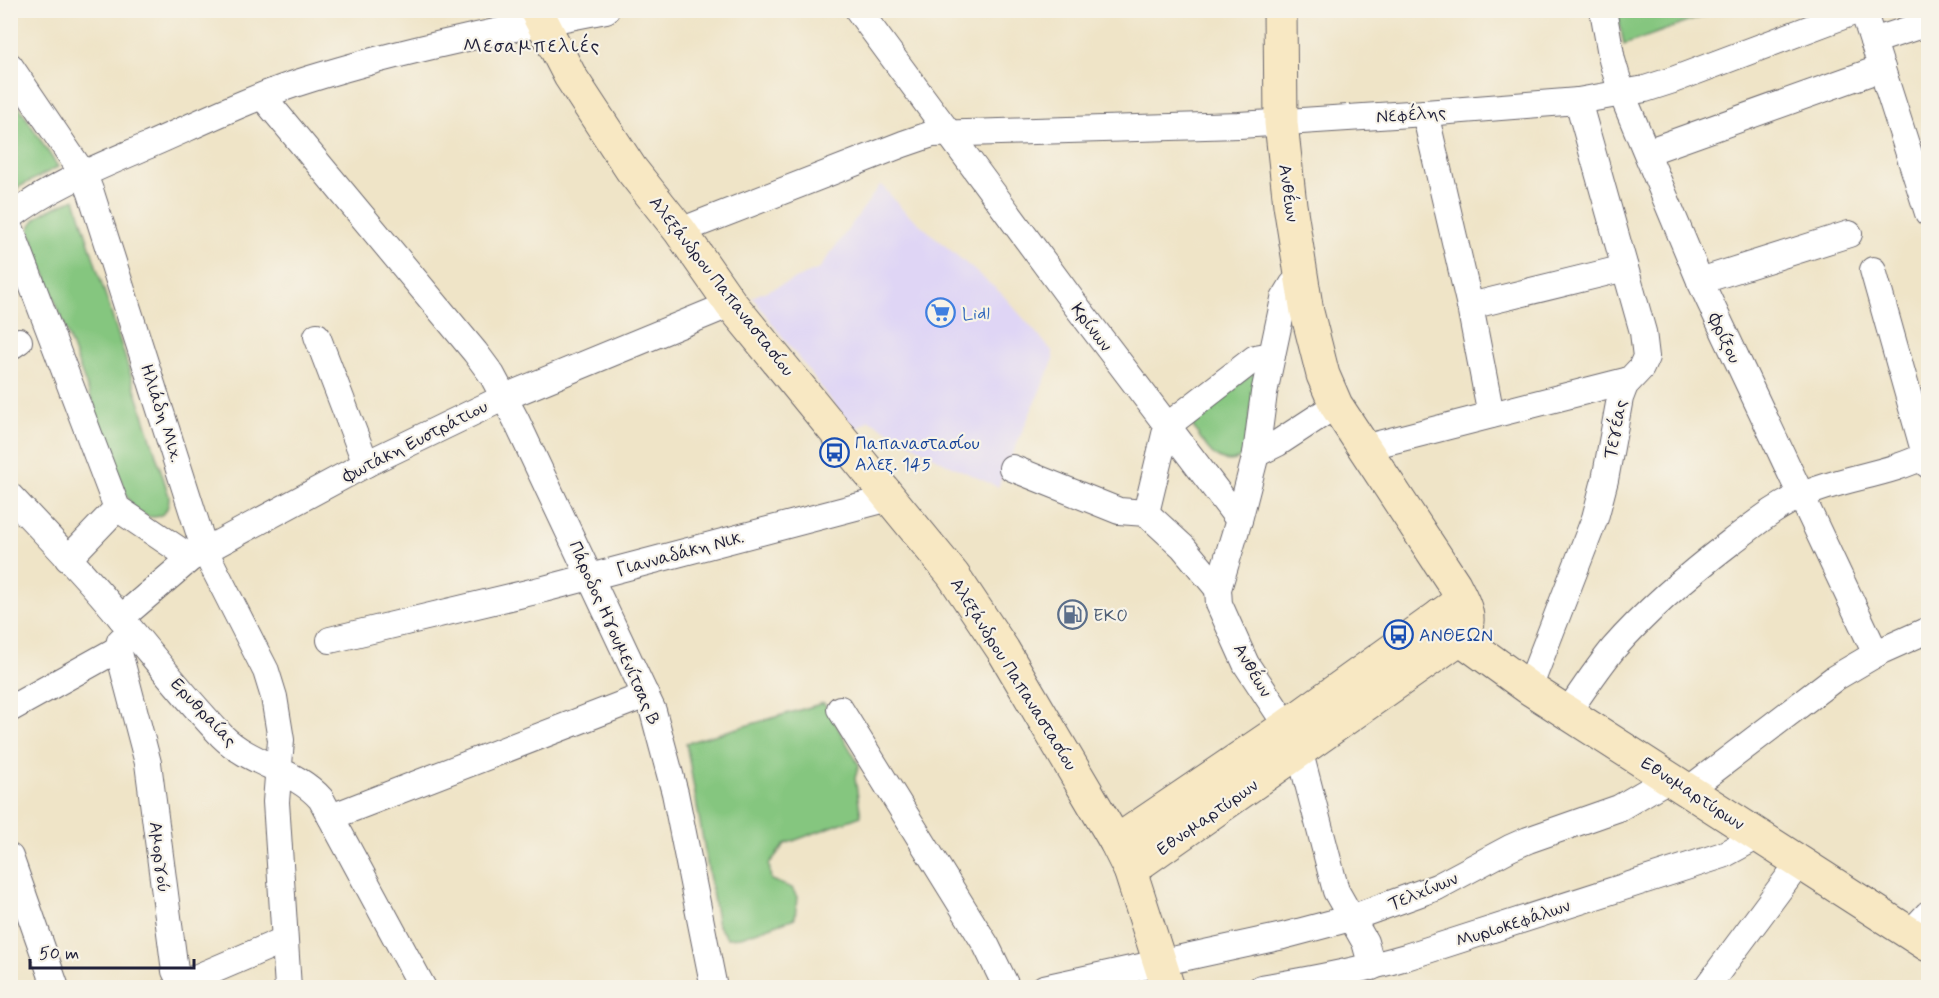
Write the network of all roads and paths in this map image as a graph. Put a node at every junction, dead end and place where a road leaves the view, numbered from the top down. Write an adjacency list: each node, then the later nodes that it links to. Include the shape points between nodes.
1 (606, 10): 6 (street)
2 (858, 10): 16 (street)
3 (1280, 10): 15 (street, Ανθέων)
4 (1602, 10): 11 (street, Φρίξου)
5 (1861, 10): 8 (street); 11 (street, Νεφέλης, via 1673,80)
6 (539, 16): 12 (street, via 312,78); 22 (street, Αλεξάνδρου Παπαναστασίου, via 599,121)
7 (1929, 22): 8 (street)
8 (1873, 41): 10 (street)
9 (10, 66): 18 (street, Ηλιάδη Μιχ.)
10 (1882, 68): 17 (street); 19 (street)
11 (1622, 94): 13 (street, Νεφέλης); 17 (street, Φρίξου)
12 (263, 97): 18 (street); 33 (street, Πάροδος Ηγουμενίτσας Β, via 475,352)
13 (1578, 101): 14 (street, Νεφέλης); 24 (street, Τεγέας)
14 (1425, 113): 15 (street, Νεφέλης); 29 (street)
15 (1281, 123): 16 (street, Νεφέλης); 26 (street, Ανθέων)
16 (947, 133): 22 (street, Νεφέλης, via 903,144); 36 (street, Κρίνων)
17 (1647, 152): 27 (street, Φρίξου)
18 (84, 175): 20 (street); 48 (street, Ηλιάδη Μιχ.)
19 (1929, 213)
20 (10, 217)
21 (10, 227): 45 (street)
22 (680, 231): 28 (street, Αλεξάνδρου Παπαναστασίου)
23 (1850, 234): 27 (street)
24 (1625, 268): 29 (street); 32 (street, Τεγέας, via 1646,351 1644,362)
25 (1873, 270): 39 (street)
26 (1301, 279): 31 (street, via 1284,300); 34 (street, Ανθέων, via 1319,361)
27 (1700, 281): 42 (street, Φρίξου)
28 (731, 304): 33 (street, Φωτάκη Ευστράτιου); 44 (street, Αλεξάνδρου Παπαναστασίου)
29 (1470, 306): 35 (street)
30 (316, 336): 40 (street)
31 (1272, 355): 36 (street, via 1256,358); 38 (street)
32 (1629, 380): 35 (street); 57 (street, Τεγέας, via 1618,405 1595,518)
33 (505, 397): 40 (street, Φωτάκη Ευστράτιου); 50 (street, Πάροδος Ηγουμενίτσας Β)
34 (1336, 405): 37 (street, Ανθέων); 38 (street)
35 (1491, 415): 37 (street)
36 (1167, 426): 46 (street); 47 (street, Κρίνων)
37 (1363, 448): 52 (street, Ανθέων, via 1449,577)
38 (1256, 454): 47 (street)
39 (1928, 459): 42 (street)
40 (366, 464): 48 (street, Φωτάκη Ευστράτιου)
41 (1012, 468): 46 (street, via 1119,510)
42 (1801, 496): 56 (street, Φρίξου); 61 (street, via 1761,519 1672,589 1614,649)
43 (11, 497): 49 (street, Ερυθραίας)
44 (890, 498): 50 (street, Γιανναδάκη Νικ.); 67 (street, Αλεξάνδρου Παπαναστασίου, via 984,620)
45 (117, 508): 48 (street); 49 (street)
46 (1146, 513): 51 (street, via 1183,547)
47 (1239, 520): 51 (street)
48 (198, 555): 54 (street, Φωτάκη Ευστράτιου); 63 (street, Ηλιάδη Μιχ., via 266,671 281,740)
49 (68, 559): 54 (street, Ερυθραίας)
50 (591, 576): 55 (street, Γιανναδάκη Νικ.); 58 (street, Πάροδος Ηγουμενίτσας Β)
51 (1218, 589): 62 (street, Ανθέων, via 1219,604 1246,664)
52 (1457, 621): 57 (street, Εθνομαρτύρων); 62 (street, Εθνομαρτύρων)
53 (1929, 630): 56 (street, Τελχίνων)
54 (124, 633): 59 (street, Φωτάκη Ευστράτιου); 63 (street, Ερυθραίας, via 222,735 249,756); 72 (street, Αμοργού, via 148,764 175,971 179,978 194,979)
55 (330, 640)
56 (1875, 654): 64 (street, Τελχίνων)
57 (1529, 688): 61 (street, Εθνομαρτύρων)
58 (646, 695): 65 (street); 78 (street, Πάροδος Ηγουμενίτσας Β, via 675,793)
59 (10, 709)
60 (840, 709): 79 (street, via 986,945)
61 (1568, 712): 64 (street, Εθνομαρτύρων)
62 (1294, 739): 67 (street, Εθνομαρτύρων); 70 (street, Ανθέων, via 1332,877)
63 (279, 771): 65 (street, Ερυθραίας, via 312,789); 72 (street, Ηλιάδη Μιχ., via 276,802)
64 (1679, 784): 66 (street, Εθνομαρτύρων); 70 (street, Τελχίνων, via 1528,840 1437,887)
65 (332, 817): 77 (street, Ερυθραίας)
66 (1758, 836): 69 (street, Εθνομαρτύρων); 73 (street, Μυριοκεφάλων, via 1723,855)
67 (1123, 856): 74 (street, Αλεξάνδρου Παπαναστασίου)
68 (10, 857): 75 (street)
69 (1799, 863): 71 (street, Εθνομαρτύρων); 82 (street)
70 (1351, 918): 73 (street, Ανθέων, via 1365,942); 74 (street, Τελχίνων)
71 (1922, 931)
72 (284, 940): 76 (street, Ηλιάδη Μιχ.)
73 (1372, 967): 81 (street, Μυριοκεφάλων)
74 (1164, 975): 80 (street, Τελχίνων)
75 (56, 987)
76 (288, 987)
77 (423, 987)
78 (714, 987)
79 (1007, 987)
80 (1044, 987)
81 (1261, 987)
82 (1706, 987)

